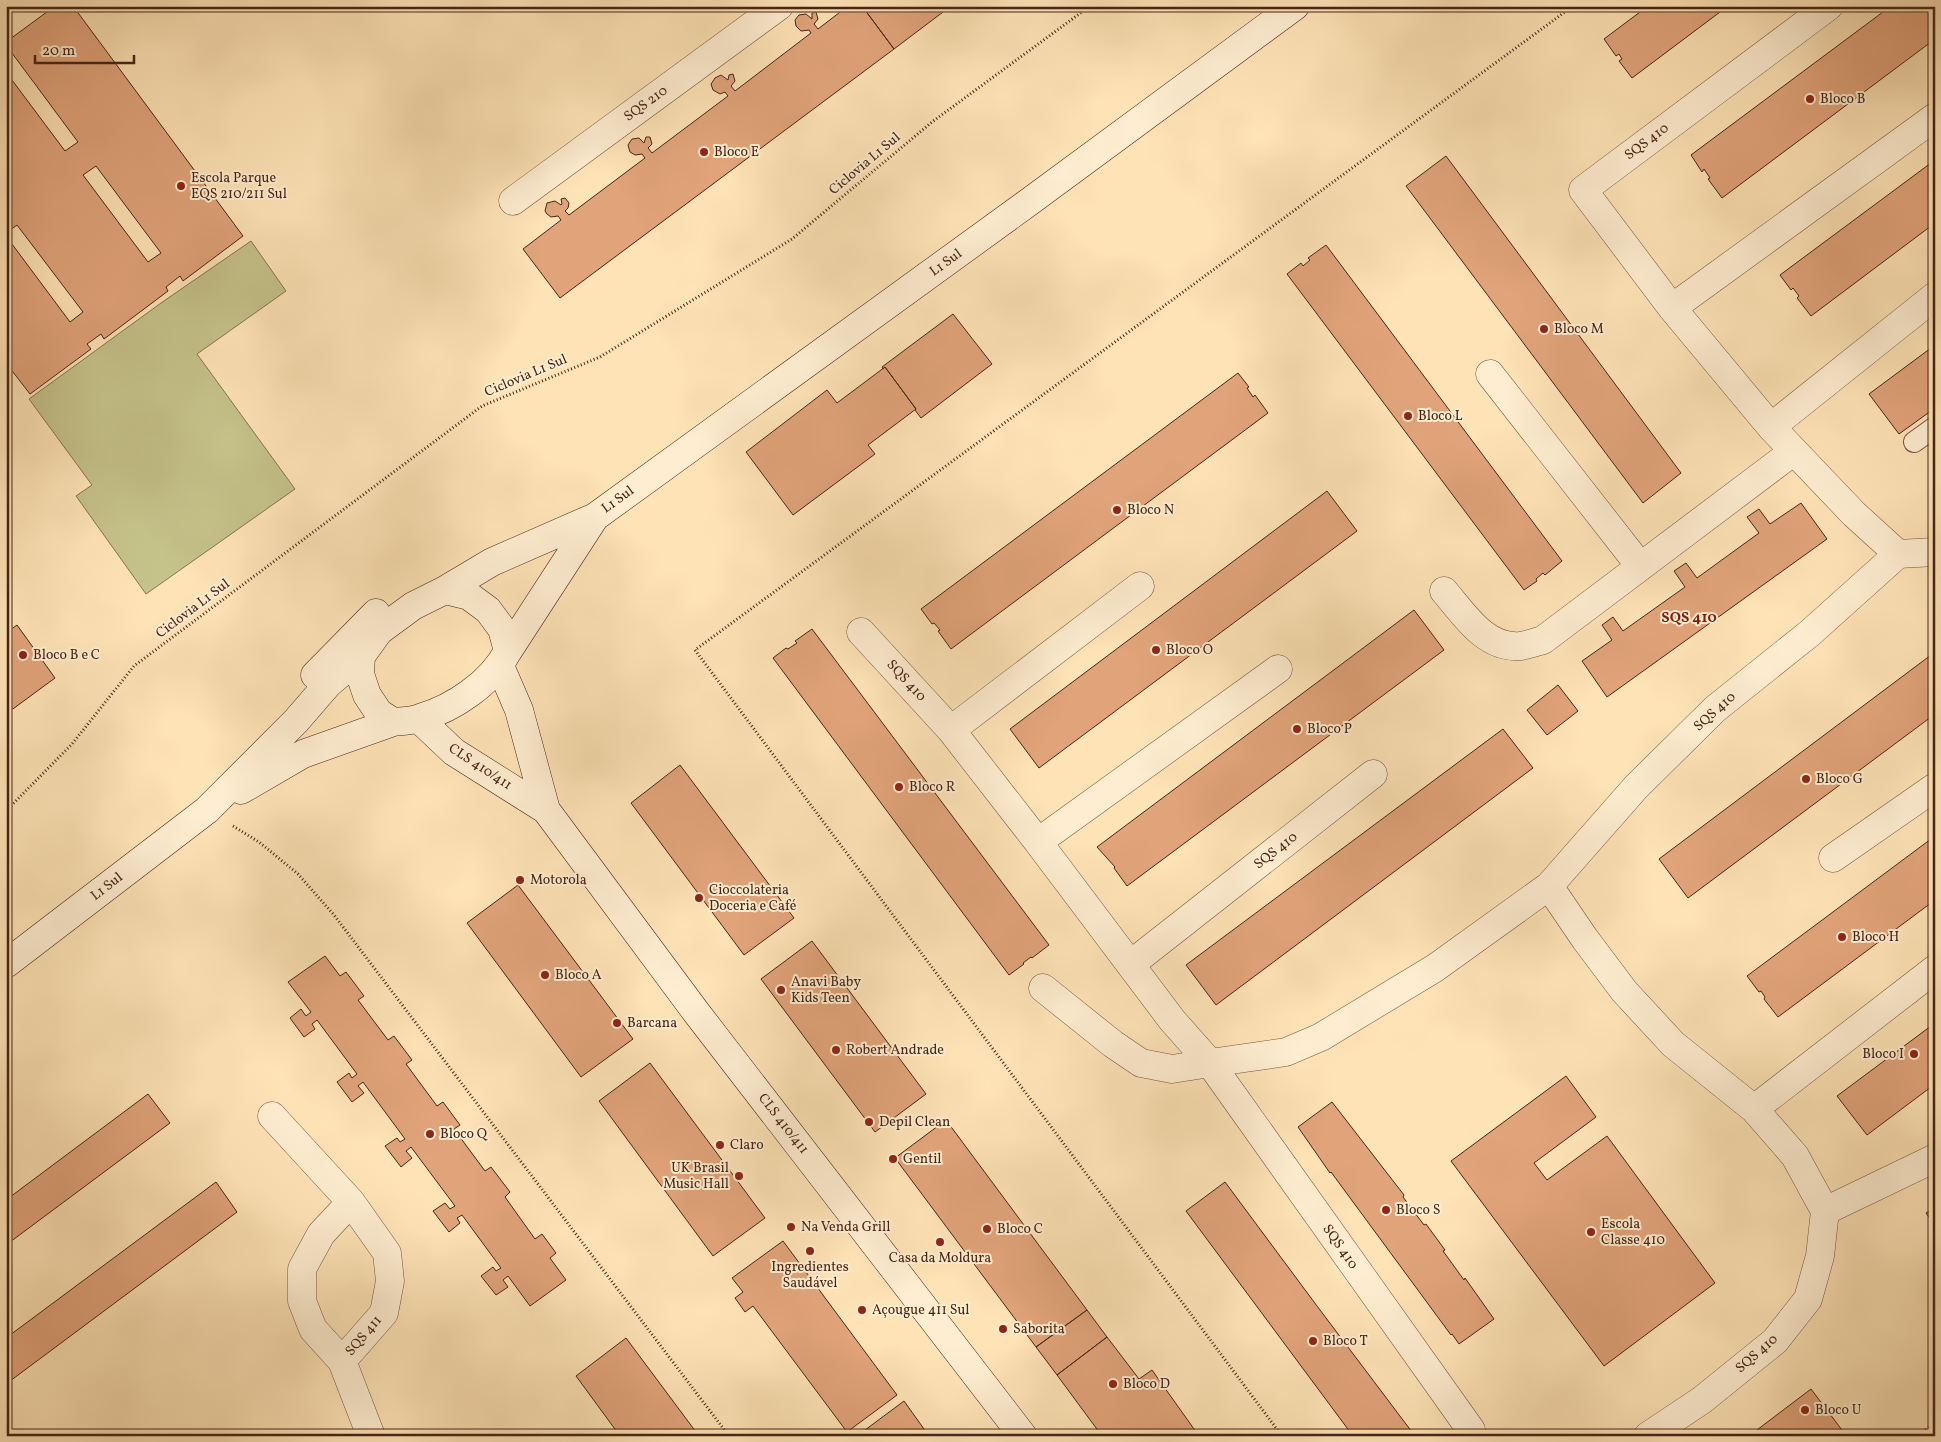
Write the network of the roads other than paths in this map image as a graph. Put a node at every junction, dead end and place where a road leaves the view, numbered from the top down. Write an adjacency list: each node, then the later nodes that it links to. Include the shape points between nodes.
1 (780, 6): 5 (street, SQS 210)
2 (1295, 6): 13 (street, L1 Sul)
3 (1829, 6): 7 (street, SQS 410, via 1583,190)
4 (1935, 117): 7 (street)
5 (513, 201)
6 (1935, 296): 9 (street)
7 (1672, 308): 9 (street, SQS 410)
8 (1490, 374): 17 (street)
9 (1771, 427): 12 (street, SQS 410)
10 (1935, 427): 11 (lane)
11 (1914, 442)
12 (1794, 451): 15 (street, SQS 410, via 1854,514); 17 (street)
13 (595, 517): 16 (street, L1 Sul); 23 (street, L1 Sul)
14 (1935, 552): 15 (street)
15 (1898, 554): 34 (street, SQS 410, via 1810,633 1715,710 1636,787)
16 (492, 562): 19 (street, L1 Sul); 27 (street, via 453,563 387,602 318,670)
17 (1640, 566): 20 (street, via 1544,640 1520,646 1499,643 1482,634)
18 (1140, 586): 26 (street)
19 (445, 590): 22 (street, via 413,606 379,631); 23 (street, via 469,596 488,610 502,629)
20 (1444, 591)
21 (861, 632): 26 (street, SQS 410)
22 (361, 656): 25 (street, via 360,674 367,695 379,713); 27 (street, L1 Sul, via 328,684)
23 (504, 659): 25 (street, via 470,692 441,710); 31 (street, CLS 410/411)
24 (1278, 669): 32 (street)
25 (406, 720): 30 (street, L1 Sul, via 303,754); 31 (street, CLS 410/411)
26 (951, 730): 32 (street, SQS 410)
27 (267, 750): 30 (street, L1 Sul)
28 (1373, 774): 36 (street, SQS 410)
29 (1935, 787): 33 (street)
30 (207, 810): 35 (street, L1 Sul)
31 (546, 810): 48 (street, CLS 410/411, via 696,1012)
32 (1038, 842): 36 (street, SQS 410)
33 (1833, 858)
34 (1549, 886): 39 (street, SQS 410, via 1434,968 1321,1037 1286,1052); 40 (street, via 1624,991 1674,1044)
35 (6, 964)
36 (1131, 964): 39 (street, SQS 410, via 1172,1020)
37 (1935, 969): 40 (street)
38 (1043, 988): 39 (street, SQS 410, via 1141,1063 1172,1069)
39 (1210, 1063): 46 (street, SQS 410)
40 (1754, 1109): 44 (street, via 1795,1156)
41 (272, 1116): 43 (street, SQS 411)
42 (1935, 1158): 44 (street)
43 (351, 1202): 45 (street, SQS 411, via 387,1253 390,1281 384,1313); 45 (street, SQS 411, via 321,1234 302,1269 302,1301 313,1329)
44 (1825, 1211): 49 (street, SQS 410, via 1820,1256 1808,1299 1775,1341 1702,1400)
45 (342, 1362): 47 (street, SQS 411)
46 (1470, 1430)
47 (371, 1436)
48 (1023, 1436)
49 (1648, 1436)

